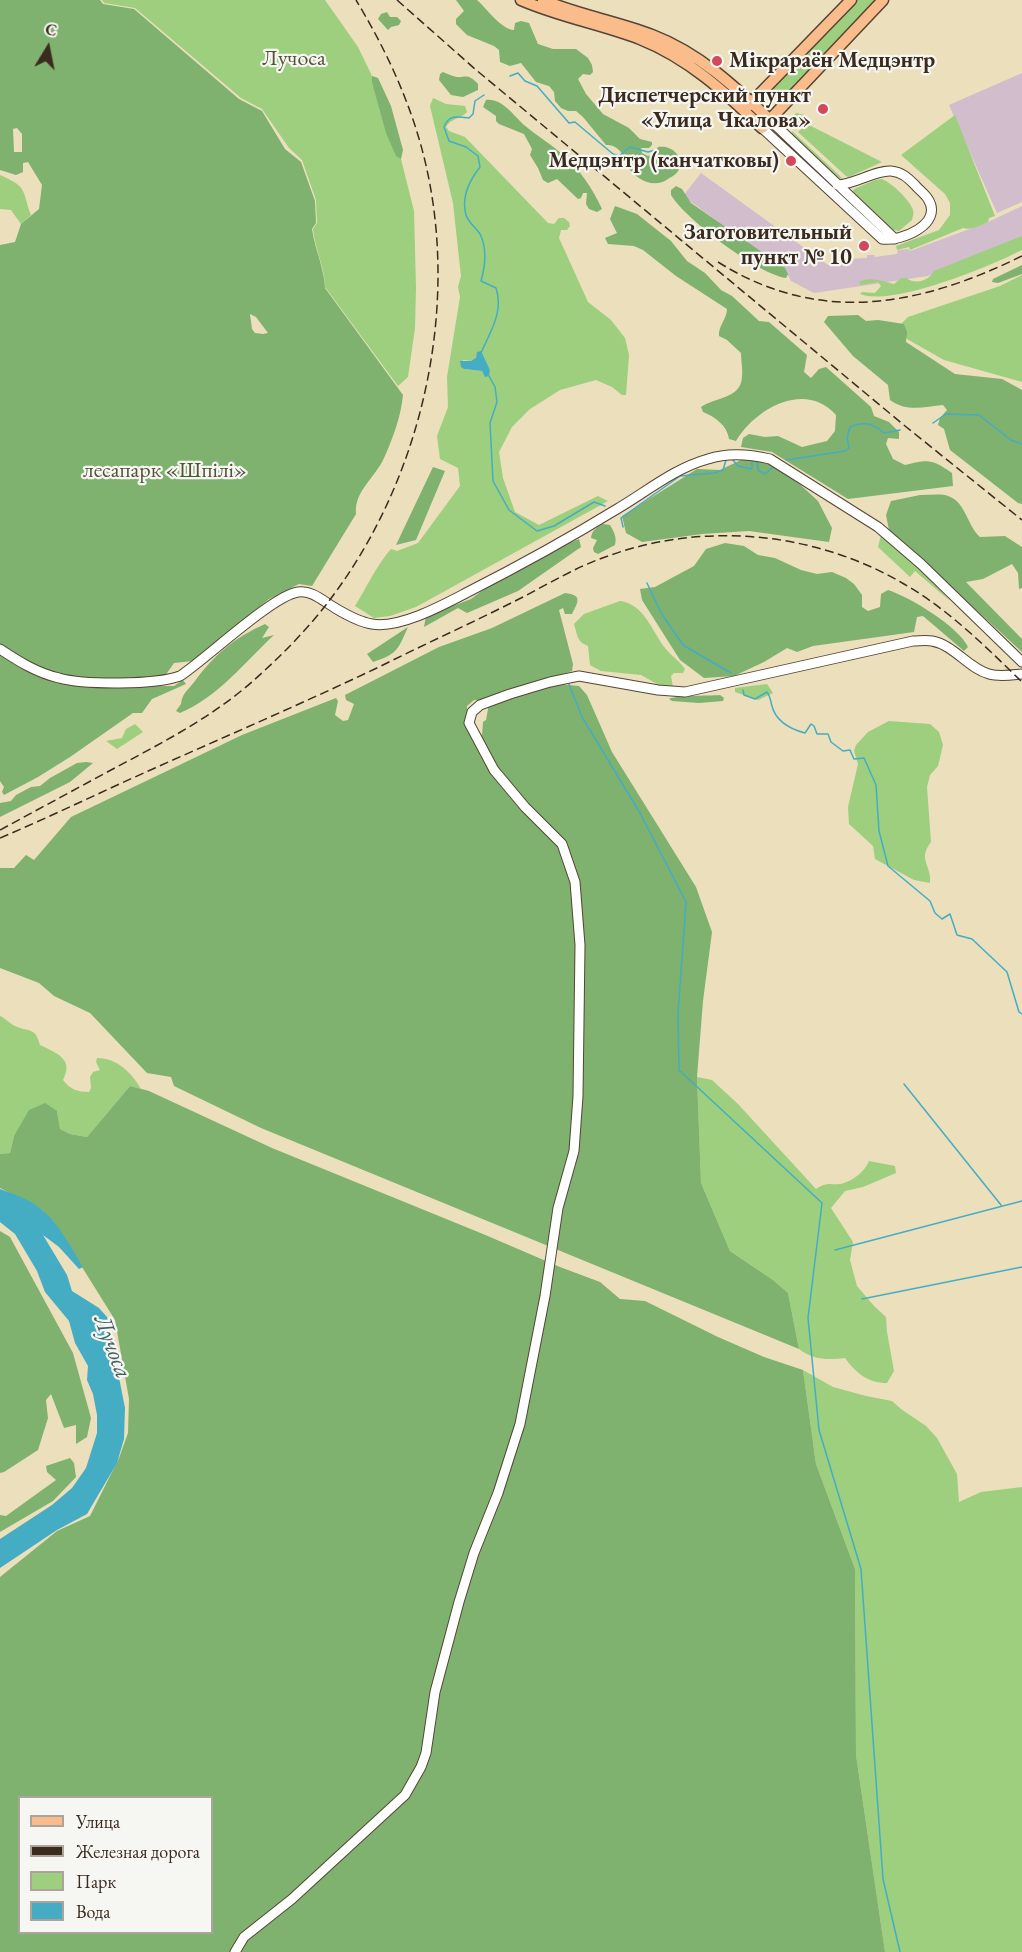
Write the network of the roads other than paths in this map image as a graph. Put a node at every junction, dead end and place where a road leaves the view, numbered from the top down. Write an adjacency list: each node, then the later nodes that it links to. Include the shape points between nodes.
1 (521, 0): 5 (main road, via 563,16)
2 (543, 0): 5 (main road)
3 (851, 0): 6 (main road)
4 (883, 0): 7 (main road)
5 (599, 22): 6 (main road, via 676,46 698,57)
6 (748, 106): 7 (main road)
7 (766, 124): 8 (street); 9 (street, via 882,238)
8 (837, 185): 9 (street); 9 (street, via 884,172 904,175 929,200 931,212 928,222 917,231)
9 (895, 239)
10 (0, 649): 11 (street, via 59,679 145,683 180,676 277,601 298,592 313,594 352,617 373,624 389,623 468,592 685,468 707,459 741,454 770,459 878,526)
11 (1022, 662)
12 (1022, 674): 13 (street, via 988,674 944,645 913,641 685,693 579,676 510,694 472,712 469,723 494,770 561,844 575,882 580,945 574,1151 558,1208 520,1424 459,1602 435,1692 421,1767 405,1795 292,1899 244,1937)
13 (235, 1952)

